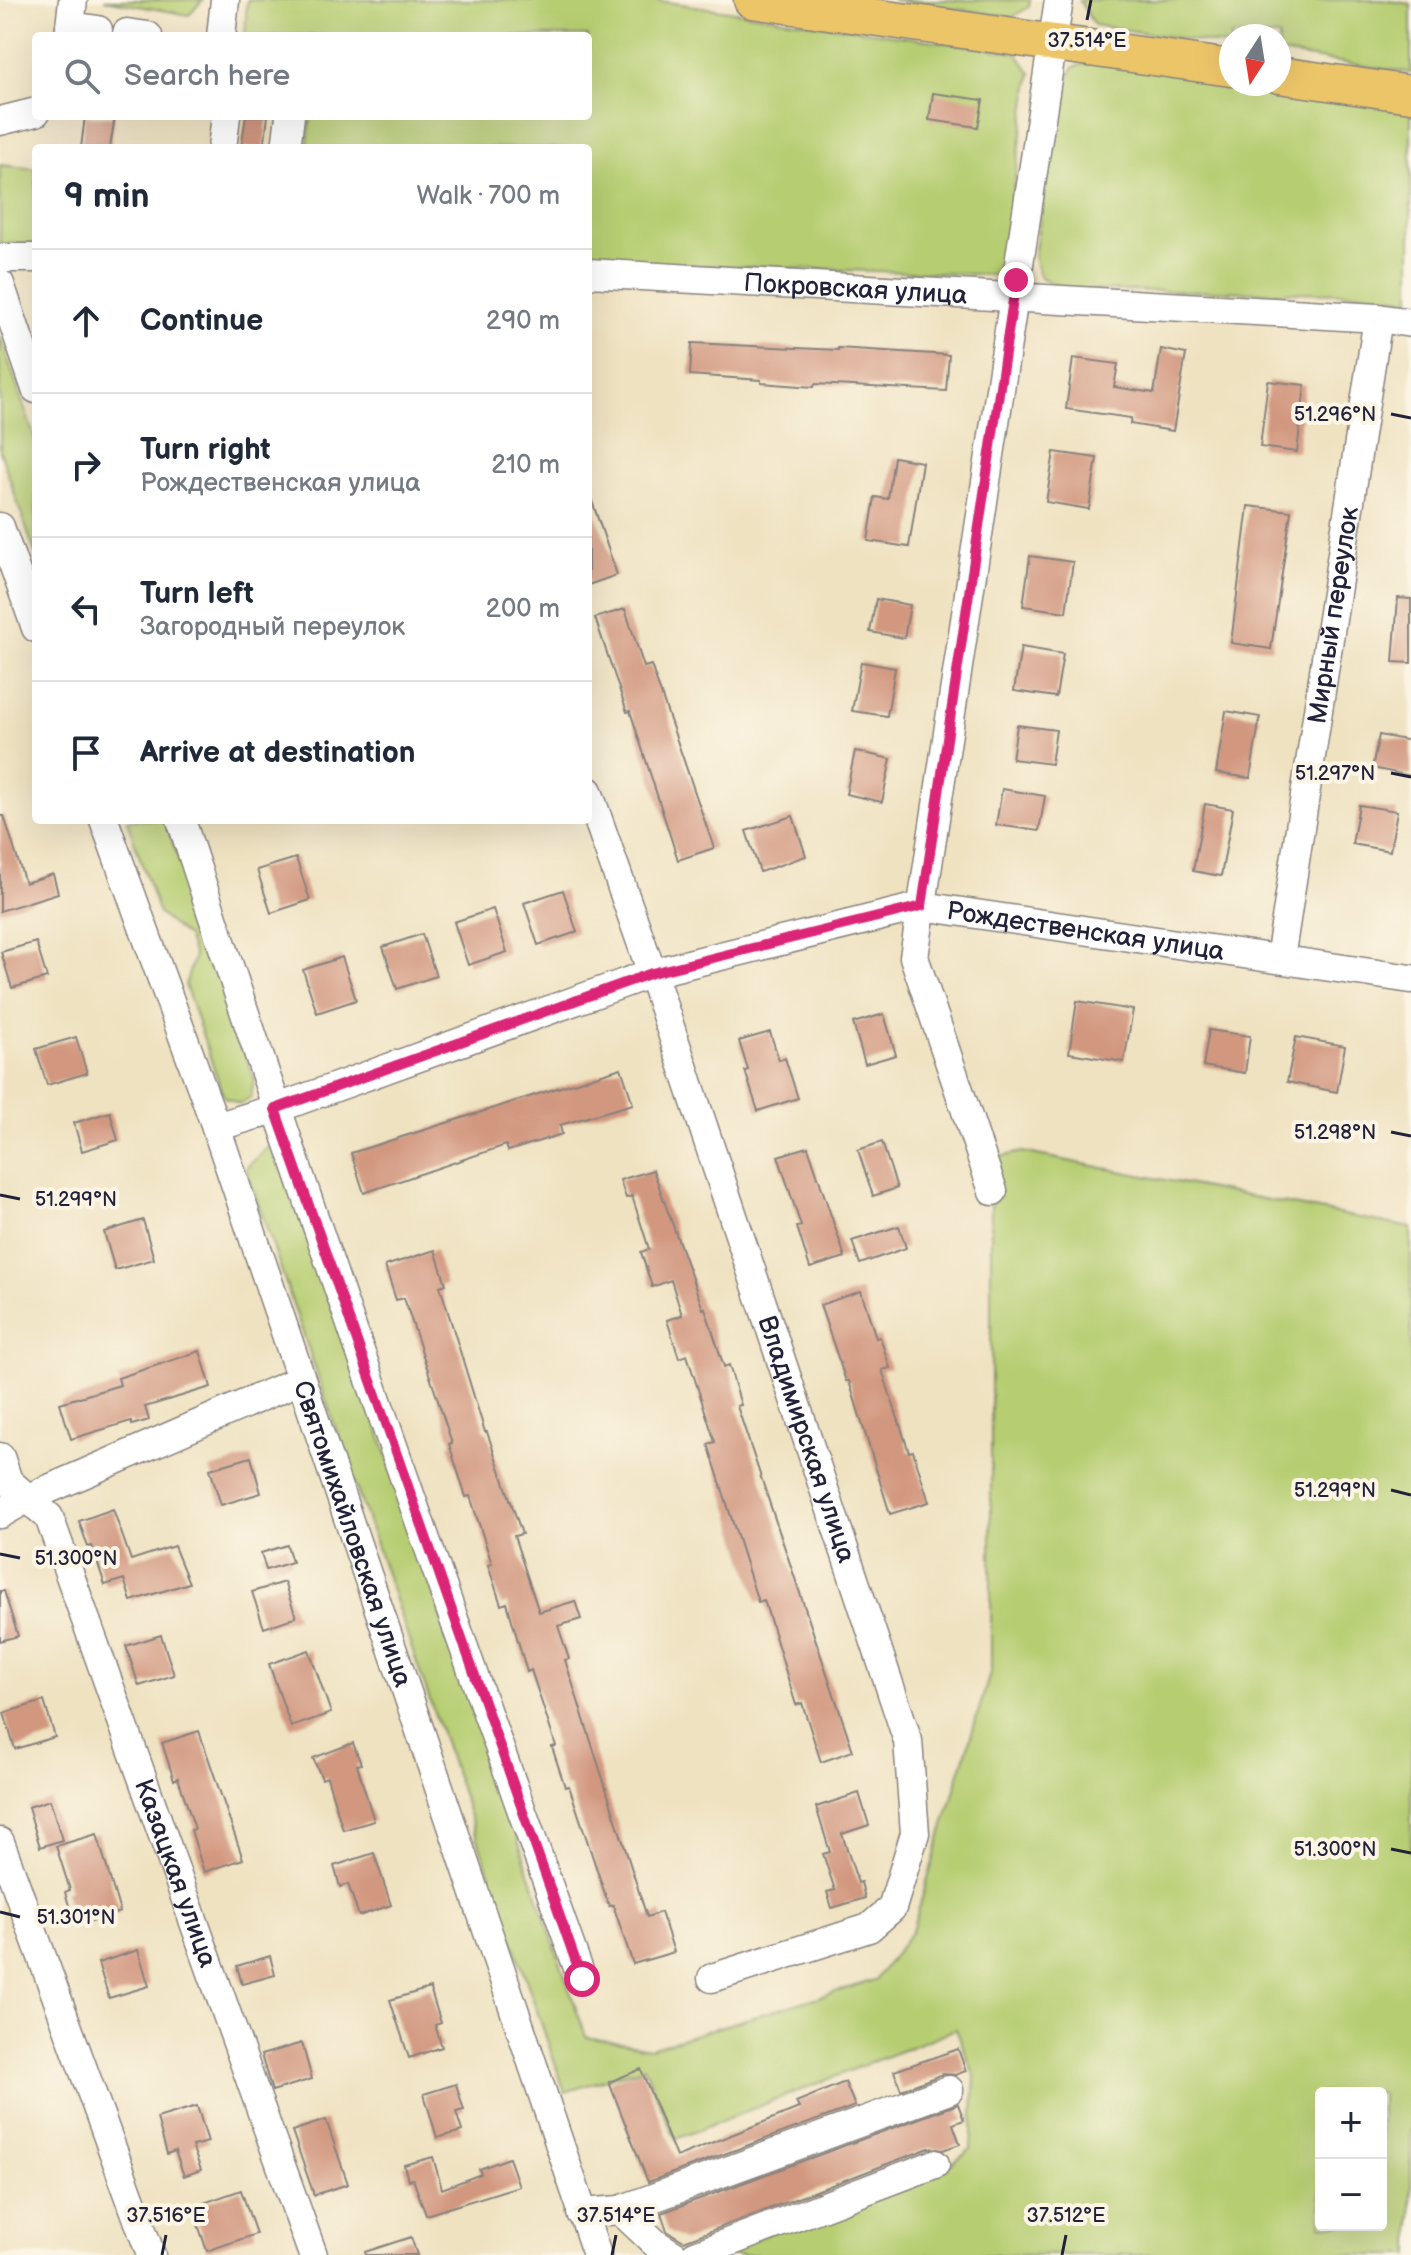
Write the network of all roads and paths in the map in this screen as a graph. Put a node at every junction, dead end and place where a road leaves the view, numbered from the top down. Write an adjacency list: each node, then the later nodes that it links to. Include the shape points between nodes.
1 (225, 0): 6 (street)
2 (752, 0): 7 (main road)
3 (1059, 0): 7 (street)
4 (70, 21): 5 (street)
5 (98, 30)
6 (221, 32)
7 (1051, 41): 8 (main road); 21 (street)
8 (1219, 66)
9 (1291, 77): 10 (main road)
10 (1411, 94)
11 (32, 113): 14 (street)
12 (226, 120): 15 (street)
13 (290, 120): 16 (street)
14 (0, 121)
15 (222, 144)
16 (286, 144)
17 (0, 258): 18 (street)
18 (32, 258)
19 (592, 273): 21 (street, Покровская улица)
20 (0, 284): 24 (street)
21 (1013, 297): 22 (street, Покровская улица); 30 (street)
22 (1378, 318): 23 (street, Покровская улица); 31 (street, Мирный переулок)
23 (1411, 323)
24 (32, 377)
25 (0, 527): 26 (street)
26 (32, 617)
27 (592, 802): 32 (street, Владимирская улица)
28 (105, 824): 35 (street, Святомихайловская улица)
29 (182, 824): 34 (street)
30 (922, 906): 31 (street, Рождественская улица); 32 (street, Рождественская улица); 36 (street, via 914,957)
31 (1280, 959): 33 (street, Рождественская улица)
32 (652, 973): 34 (street, Рождественская улица); 42 (street, Владимирская улица, via 908,1741 915,1833 892,1908 869,1928)
33 (1411, 979)
34 (275, 1109): 35 (street, Рождественская улица); 43 (street)
35 (216, 1127): 37 (street, Святомихайловская улица)
36 (993, 1191)
37 (300, 1380): 39 (street); 47 (street, Святомихайловская улица)
38 (0, 1457): 39 (street, Казацкая улица, via 8,1481)
39 (28, 1498): 40 (street); 50 (street, Казацкая улица, via 49,1517)
40 (0, 1514)
41 (0, 1842): 49 (street)
42 (712, 1978)
43 (582, 1979)
44 (949, 2090): 46 (street)
45 (935, 2164): 52 (street)
46 (620, 2210): 47 (street); 51 (street)
47 (581, 2213): 48 (street, Святомихайловская улица)
48 (593, 2254)
49 (151, 2255)
50 (313, 2255)
51 (674, 2255)
52 (695, 2255)

